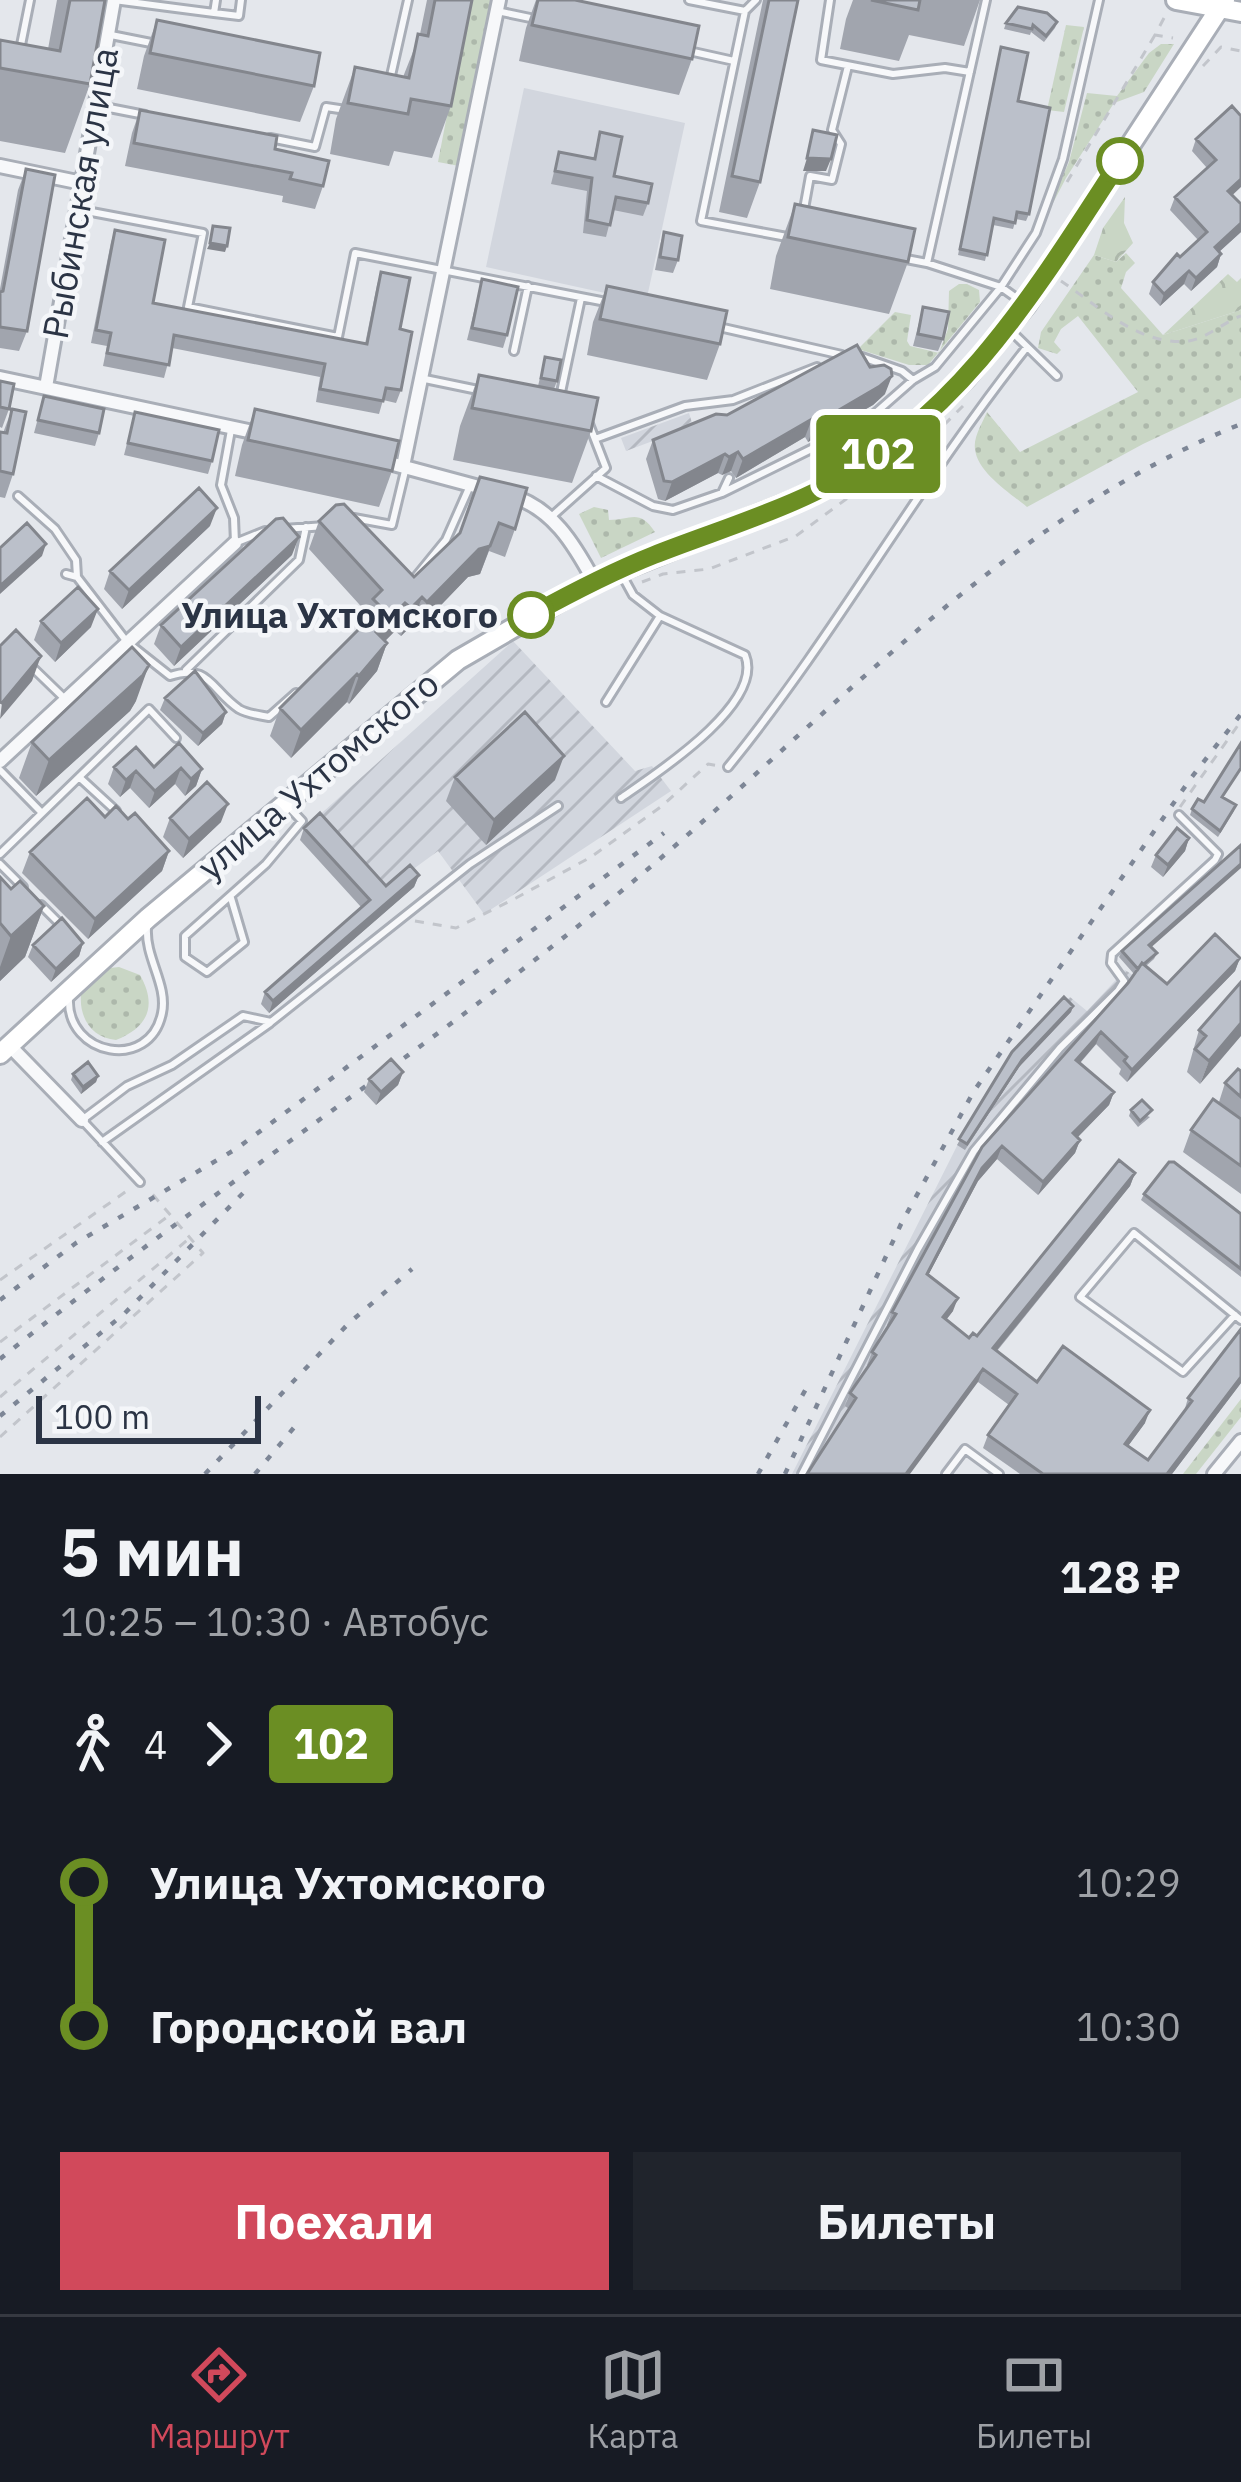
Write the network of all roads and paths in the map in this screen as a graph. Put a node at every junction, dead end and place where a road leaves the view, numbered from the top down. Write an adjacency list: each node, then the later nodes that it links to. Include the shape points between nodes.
1 (30, 0): 28 (lane)
2 (114, 0): 16 (lane); 19 (street, Рыбинская улица)
3 (217, 0): 16 (lane)
4 (241, 0): 16 (lane, via 239,16)
5 (408, 0): 30 (lane)
6 (689, 0): 14 (lane)
7 (757, 0): 14 (lane)
8 (830, 0): 27 (lane, via 821,60)
9 (986, 0): 29 (lane)
10 (1099, 0): 46 (lane, via 1063,160 1036,233)
11 (1176, 0): 12 (street)
12 (1222, 4): 15 (street); 44 (street, улица Ухтомского)
13 (498, 6): 18 (lane); 43 (street)
14 (745, 11): 26 (lane)
15 (1241, 12)
16 (214, 13)
17 (1164, 18): 20 (path)
18 (544, 21)
19 (108, 34): 22 (lane); 31 (street, Рыбинская улица)
20 (1155, 35): 21 (path); 36 (path)
21 (1173, 38)
22 (167, 46)
23 (1221, 47): 25 (path)
24 (679, 49): 26 (lane)
25 (1241, 50)
26 (735, 61): 40 (lane, via 701,221)
27 (848, 66): 29 (lane); 39 (lane, via 832,130 841,144 832,180 809,176)
28 (16, 69)
29 (970, 72): 42 (lane)
30 (387, 92)
31 (95, 106): 33 (lane); 37 (street, Рыбинская улица)
32 (364, 112): 34 (lane, via 326,107 315,147)
33 (152, 116)
34 (257, 136)
35 (0, 166): 37 (street)
36 (1067, 181)
37 (82, 183): 38 (street, Рыбинская улица)
38 (77, 209): 43 (lane, via 203,233 188,307 338,337 355,253); 60 (street, Рыбинская улица)
39 (802, 218)
40 (798, 239)
41 (884, 255): 42 (lane)
42 (927, 262): 46 (lane)
43 (443, 271): 45 (lane); 58 (street)
44 (1048, 272): 48 (street, улица Ухтомского); 50 (path, via 1130,327 1168,340 1193,340)
45 (528, 286): 47 (lane); 54 (lane)
46 (1001, 286): 48 (lane); 59 (lane, via 935,367)
47 (581, 297): 49 (lane); 62 (lane)
48 (1026, 304): 52 (street, улица Ухтомского)
49 (625, 307)
50 (1241, 316)
51 (712, 325): 55 (lane)
52 (1009, 328): 53 (lane); 77 (street, улица Ухтомского, via 920,423 866,462 787,504)
53 (1027, 347): 56 (lane); 92 (lane)
54 (514, 351)
55 (842, 355): 59 (lane); 66 (lane, via 733,400 685,406)
56 (1057, 376)
57 (0, 378): 60 (street)
58 (420, 378): 61 (lane); 68 (street)
59 (913, 380): 72 (lane, via 864,423)
60 (46, 387): 64 (street)
61 (489, 392)
62 (558, 406)
63 (584, 411): 66 (lane)
64 (231, 428): 65 (street); 76 (lane, via 221,485)
65 (274, 437)
66 (595, 439): 69 (lane, via 606,468)
67 (360, 456): 68 (street)
68 (404, 466): 71 (street); 75 (lane, via 392,525 355,518)
69 (596, 476): 72 (lane, via 673,510); 74 (lane)
70 (730, 478): 72 (lane)
71 (471, 484): 74 (street); 81 (lane, via 446,540)
72 (722, 493)
73 (18, 496): 79 (lane, via 55,529 76,560)
74 (550, 518): 80 (street)
75 (306, 527): 76 (lane); 85 (lane, via 298,560)
76 (235, 543): 83 (street)
77 (620, 570): 80 (street, улица Ухтомского); 82 (lane, via 633,595)
78 (66, 574): 79 (lane)
79 (77, 577): 83 (lane)
80 (594, 581): 96 (street, улица Ухтомского, via 458,660)
81 (411, 582)
82 (659, 616): 88 (lane); 95 (lane, via 745,656 747,674 709,731)
83 (127, 642): 85 (lane, via 170,676); 87 (street)
84 (22, 657): 87 (lane)
85 (186, 670): 86 (lane, via 242,712 269,717)
86 (302, 688)
87 (64, 699): 91 (street)
88 (606, 702)
89 (1241, 721): 99 (path, via 1186,793)
90 (176, 738): 94 (lane, via 149,710)
91 (0, 760)
92 (728, 767): 105 (path, via 708,764 590,857 456,928)
93 (0, 770): 98 (lane)
94 (79, 777): 98 (lane); 100 (lane)
95 (620, 798)
96 (284, 802): 103 (lane, via 302,821); 104 (street, улица Ухтомского)
97 (558, 806): 105 (lane)
98 (42, 813): 101 (lane)
99 (1180, 815): 121 (lane, via 1218,854 1215,860 1112,953 1124,980 1118,991 974,1151)
100 (128, 823)
101 (0, 854)
102 (0, 864): 106 (lane)
103 (231, 898): 103 (lane, via 185,936 184,958 207,972 244,942)
104 (148, 918): 107 (street, улица Ухтомского); 107 (lane, via 162,1011 139,1046 99,1050 85,1039 68,1009)
105 (399, 919): 108 (lane)
106 (76, 939)
107 (69, 988): 109 (street, улица Ухтомского)
108 (271, 1022): 110 (lane, via 244,1016); 111 (lane)
109 (4, 1044): 110 (street)
110 (82, 1120): 111 (lane)
111 (102, 1142): 112 (lane)
112 (140, 1182): 113 (path); 115 (path)
113 (171, 1214): 114 (path); 117 (path)
114 (190, 1237): 118 (path); 119 (path, via 203,1252)
115 (0, 1280)
116 (1238, 1318): 116 (lane, via 1134,1233 1080,1297 1183,1372)
117 (0, 1342)
118 (0, 1397)
119 (0, 1436)
120 (1241, 1441): 124 (street)
121 (802, 1474)
122 (946, 1474): 123 (lane, via 965,1450)
123 (999, 1474)
124 (1214, 1474)

